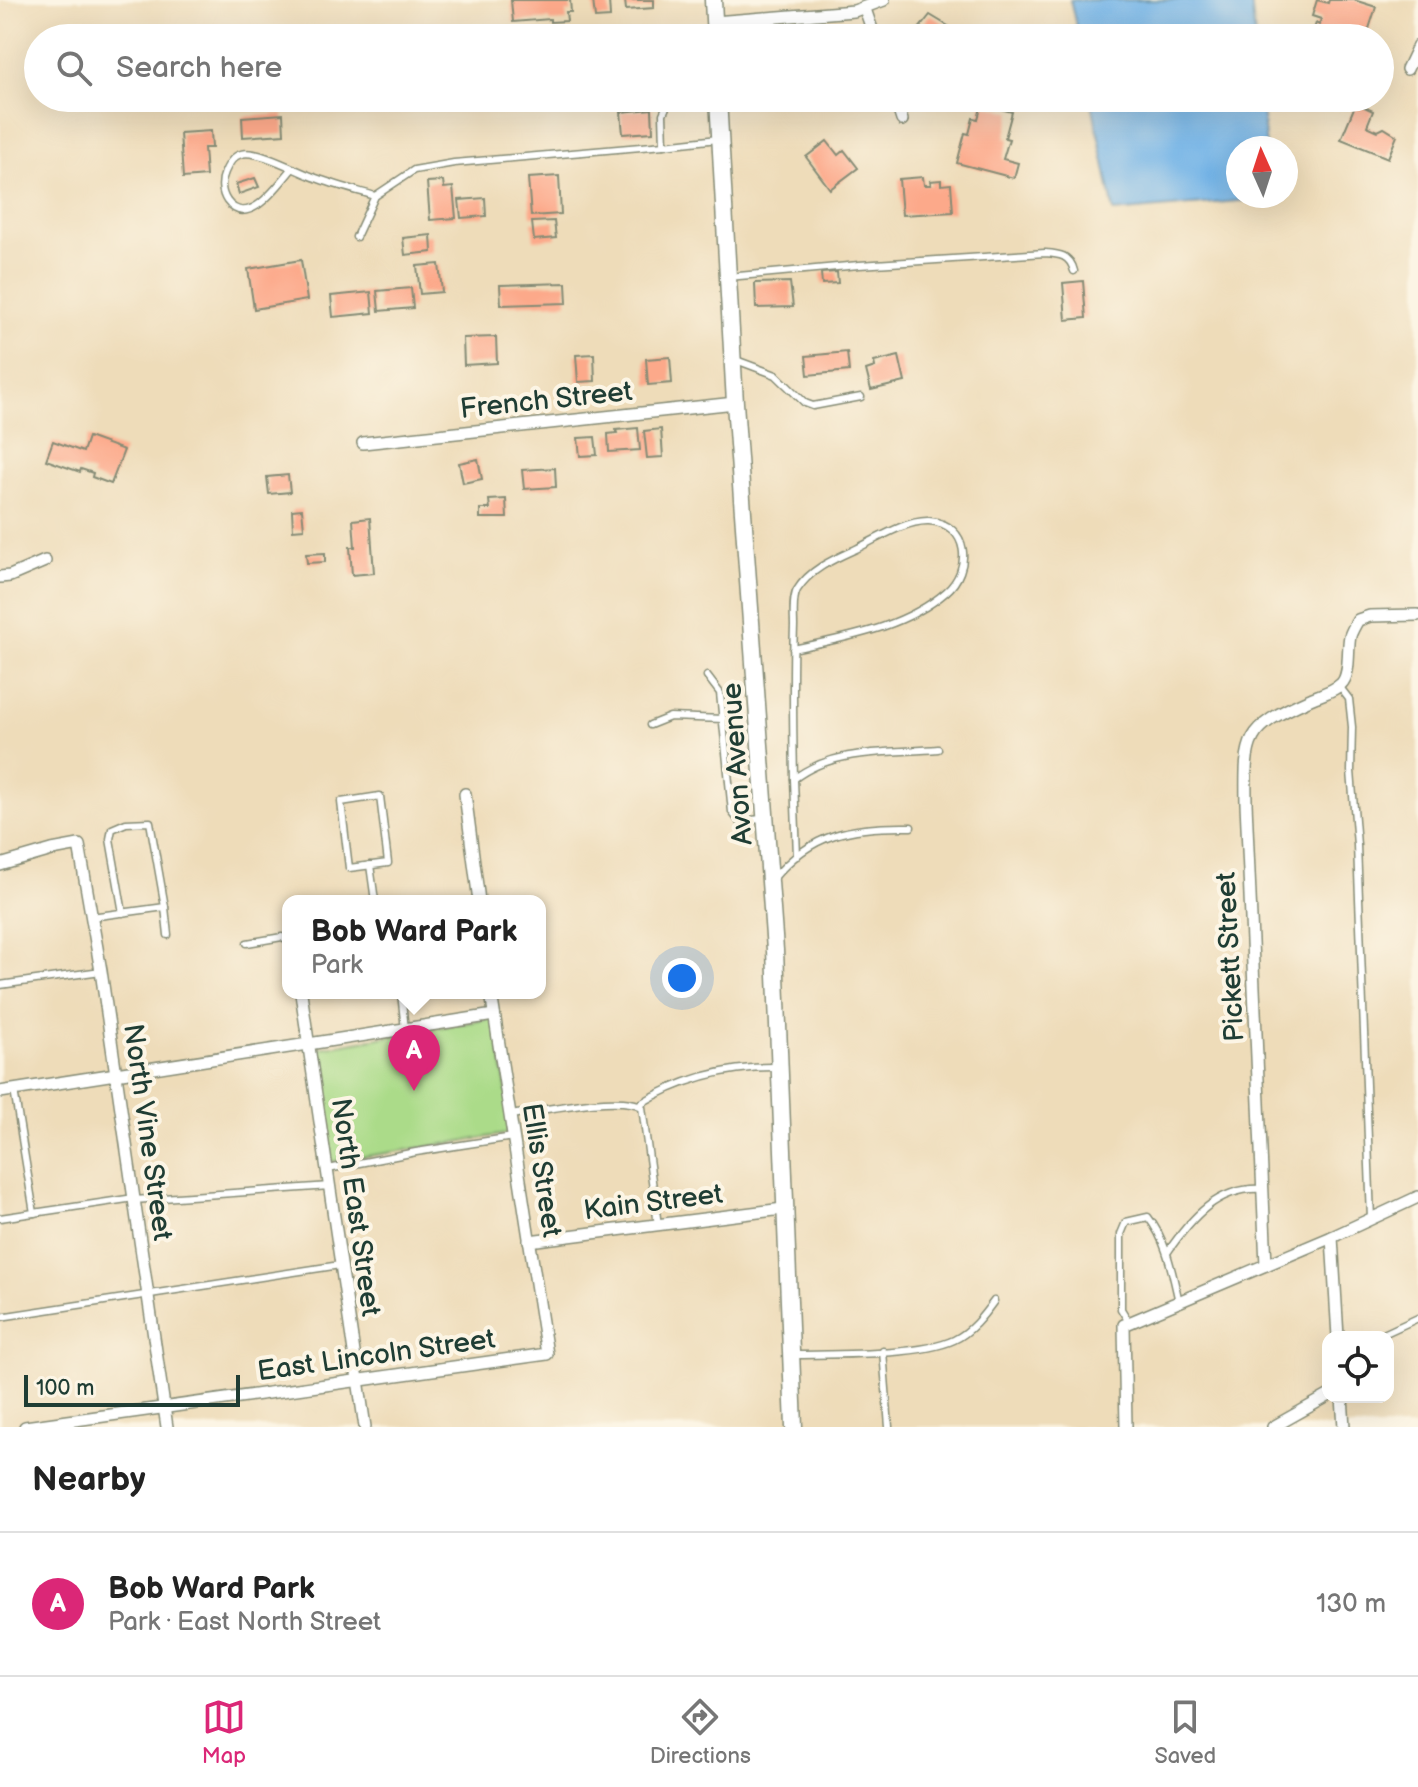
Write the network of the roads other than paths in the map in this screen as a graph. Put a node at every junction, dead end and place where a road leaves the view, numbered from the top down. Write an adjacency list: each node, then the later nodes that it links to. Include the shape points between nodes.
1 (713, 0): 4 (main road)
2 (884, 0): 3 (street)
3 (865, 9): 5 (street); 6 (street)
4 (715, 24)
5 (758, 24)
6 (870, 24)
7 (1418, 46): 8 (street)
8 (1407, 69)
9 (664, 112): 14 (lane)
10 (719, 112): 13 (main road, Avon Avenue)
11 (899, 112): 12 (street)
12 (902, 120)
13 (720, 139): 14 (lane); 19 (main road, Avon Avenue)
14 (664, 145): 16 (lane, via 440,165 414,170)
15 (292, 169): 15 (lane, via 250,153 239,155 223,174 222,193 234,208 251,210); 16 (lane)
16 (375, 196): 17 (lane)
17 (356, 237)
18 (1074, 271): 19 (lane, via 1063,254 1045,253)
19 (728, 277): 20 (main road, Avon Avenue)
20 (733, 358): 21 (lane, via 776,375 813,406); 22 (main road, Avon Avenue)
21 (861, 397)
22 (735, 403): 23 (street, French Street); 35 (main road, Avon Avenue)
23 (363, 443)
24 (45, 561): 25 (street)
25 (0, 577)
26 (1418, 615): 29 (street, via 1358,620 1351,633 1345,680)
27 (793, 649): 27 (lane, via 795,593 814,570 926,521 958,534 965,550 962,571 933,602 898,622); 33 (lane)
28 (707, 676): 30 (lane, via 720,693)
29 (1333, 689): 66 (street, Pickett Street, via 1259,727 1249,740 1246,803); 72 (lane, via 1349,699 1352,727)
30 (723, 719): 31 (lane, via 670,717); 35 (lane, via 732,812 739,821)
31 (650, 725)
32 (938, 749): 33 (lane, via 844,756 823,761)
33 (794, 779): 37 (lane)
34 (465, 794): 42 (street)
35 (766, 819): 40 (main road, Avon Avenue)
36 (911, 827): 37 (lane, via 847,830)
37 (797, 856): 40 (lane)
38 (0, 865): 45 (street, North Vine Street, via 79,845)
39 (370, 865): 39 (lane, via 349,868 341,802 380,796 388,863); 41 (lane)
40 (770, 882): 57 (main road, Avon Avenue)
41 (374, 895)
42 (478, 895)
43 (165, 907): 44 (lane); 44 (lane, via 150,822 126,823 112,829 110,839); 46 (lane)
44 (123, 913): 45 (lane)
45 (91, 917): 49 (street, North Vine Street)
46 (168, 935)
47 (282, 937): 48 (lane)
48 (247, 943)
49 (101, 971): 50 (lane); 58 (street, North Vine Street)
50 (0, 985)
51 (302, 999): 56 (street, North East Street)
52 (402, 999): 55 (lane)
53 (492, 999): 54 (street, Ellis Street)
54 (494, 1015): 55 (street); 62 (street, Ellis Street)
55 (405, 1029): 56 (street)
56 (309, 1044): 58 (street); 64 (street, North East Street)
57 (779, 1067): 61 (lane, via 752,1067 680,1082); 69 (main road, Avon Avenue)
58 (116, 1075): 59 (street); 68 (street, North Vine Street)
59 (14, 1090): 60 (street); 70 (lane)
60 (0, 1092)
61 (638, 1105): 62 (lane, via 613,1101); 73 (lane)
62 (510, 1115): 63 (street, Ellis Street)
63 (513, 1137): 64 (lane); 75 (street, Ellis Street)
64 (328, 1169): 65 (street, North East Street)
65 (331, 1186): 68 (lane); 77 (street, North East Street)
66 (1263, 1189): 76 (lane, via 1228,1193 1208,1204); 78 (street, Pickett Street)
67 (1418, 1197): 72 (street)
68 (134, 1199): 70 (lane); 79 (street, North Vine Street)
69 (783, 1209): 73 (street, Kain Street); 89 (main road, Avon Avenue)
70 (34, 1213): 71 (lane)
71 (0, 1218)
72 (1371, 1219): 74 (street)
73 (658, 1225): 75 (street, Kain Street)
74 (1332, 1237): 78 (street); 85 (street)
75 (529, 1241): 88 (street, Ellis Street)
76 (1167, 1253): 81 (lane); 84 (lane, via 1148,1217 1126,1222 1121,1234 1121,1309)
77 (340, 1265): 79 (lane); 90 (street, North East Street)
78 (1266, 1265): 81 (street)
79 (148, 1295): 82 (lane); 93 (street, North Vine Street)
80 (994, 1301): 87 (lane, via 953,1340)
81 (1179, 1302): 84 (street)
82 (0, 1317)
83 (1418, 1318): 86 (lane)
84 (1129, 1322): 99 (street, via 1124,1325)
85 (1338, 1331)
86 (1390, 1331)
87 (883, 1351): 89 (lane); 98 (lane)
88 (547, 1354): 90 (street, East Lincoln Street)
89 (790, 1355): 97 (main road, Avon Avenue)
90 (357, 1381): 93 (street, East Lincoln Street); 96 (street, North East Street)
91 (1322, 1399): 100 (street)
92 (1342, 1403): 101 (street)
93 (164, 1408): 94 (street, East Lincoln Street); 95 (street, North Vine Street)
94 (25, 1427)
95 (167, 1427)
96 (365, 1427)
97 (794, 1427)
98 (889, 1427)
99 (1126, 1427)
100 (1273, 1427)
101 (1344, 1427)

